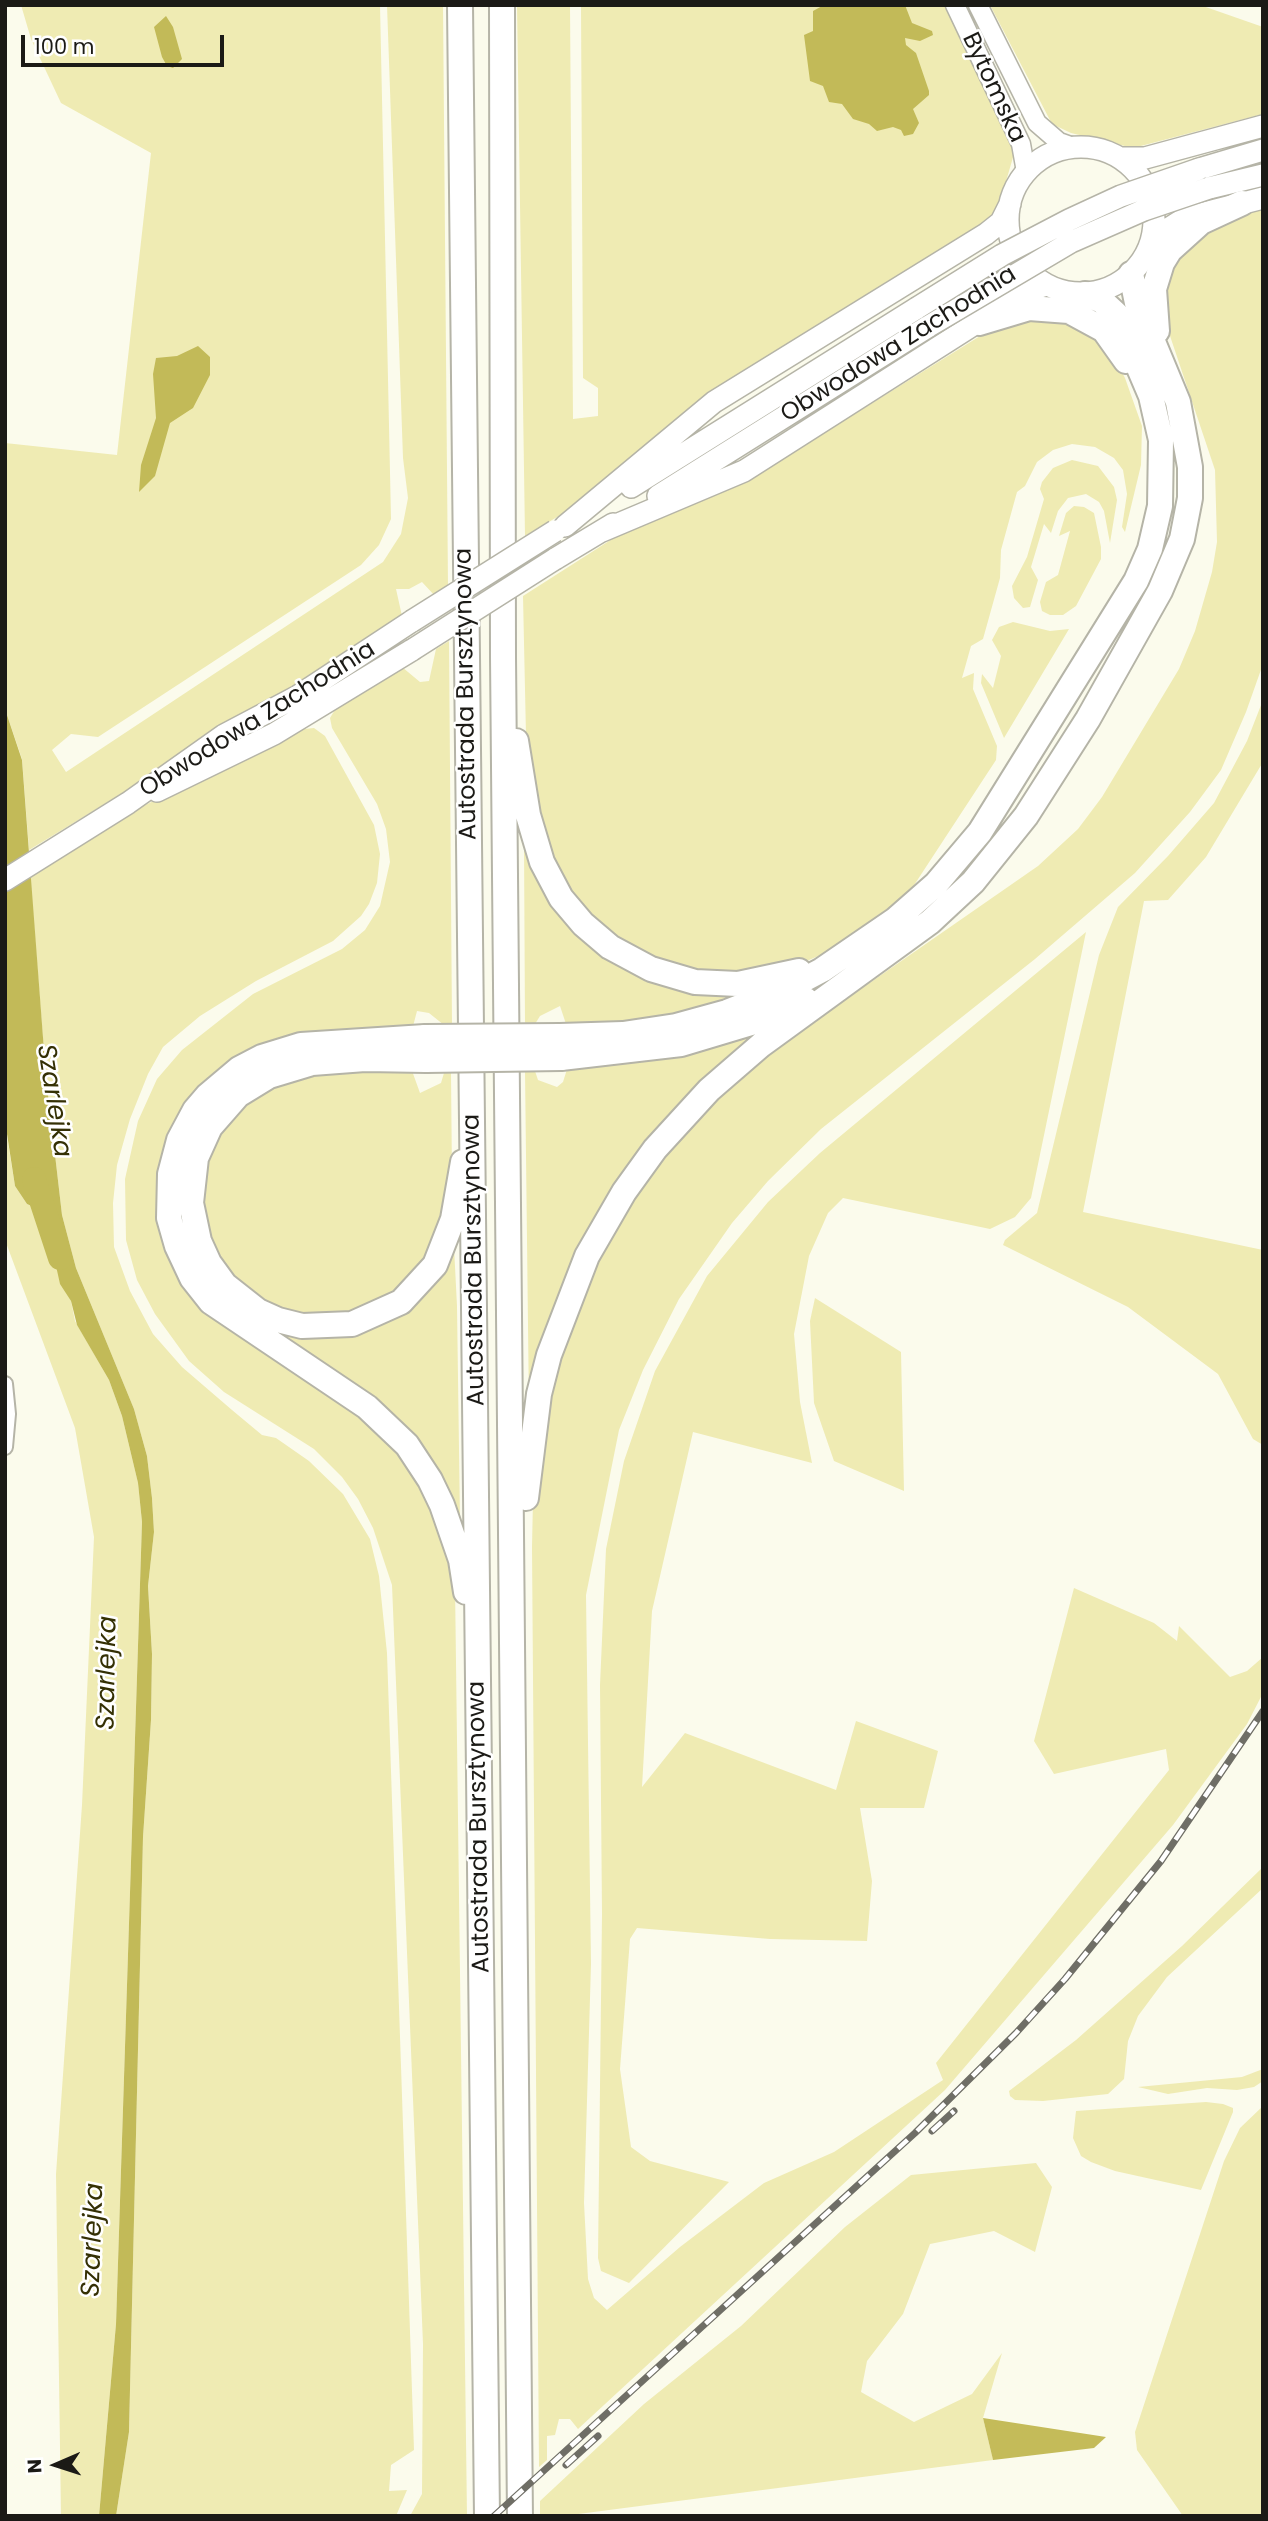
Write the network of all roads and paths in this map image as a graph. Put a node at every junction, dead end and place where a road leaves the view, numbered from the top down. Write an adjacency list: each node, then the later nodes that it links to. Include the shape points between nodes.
1 (460, 5): 28 (highway, Autostrada Bursztynowa)
2 (502, 5): 23 (highway, Autostrada Bursztynowa)
3 (955, 5): 9 (street, Bytomska, via 1021,144)
4 (978, 5): 6 (street, Bytomska, via 1037,123 1059,142)
5 (1263, 126): 8 (main road, via 1145,158)
6 (1073, 147): 8 (main road, via 1097,149); 9 (main road, via 1047,155)
7 (1263, 150): 17 (main road, Obwodowa Zachodnia, bridge, via 1121,196 1069,220 1002,255)
8 (1120, 158): 13 (main road, via 1142,179 1149,193 1154,208)
9 (1026, 172): 12 (main road)
10 (1263, 174): 17 (main road, Obwodowa Zachodnia, bridge, via 1144,210)
11 (1252, 201): 13 (main road, via 1185,218); 19 (highway, via 1190,230 1162,263 1154,298)
12 (1010, 204): 15 (main road, via 1012,244 1025,267); 21 (main road, via 1001,222 986,234 714,402)
13 (1152, 239): 14 (main road)
14 (1131, 274): 16 (main road, via 1102,291); 19 (highway, via 1137,303)
15 (1046, 285): 16 (main road); 18 (main road, via 1025,292)
16 (1085, 294): 20 (highway, via 1110,307 1131,343 1157,419)
17 (923, 317): 21 (main road, Obwodowa Zachodnia); 22 (main road, Obwodowa Zachodnia)
18 (979, 323): 20 (highway, via 1047,307 1081,315 1104,330 1124,356 1138,387); 22 (main road, via 753,466)
19 (1158, 350): 26 (highway, via 1178,402 1190,467 1182,539 1160,591 1088,719 1013,834 951,904)
20 (1163, 467): 26 (highway, via 1154,536 1136,581 999,805 936,884)
21 (560, 528): 24 (main road, Obwodowa Zachodnia, bridge, via 298,696 224,735)
22 (602, 531): 24 (main road, Obwodowa Zachodnia, bridge, via 316,710 238,754)
23 (503, 657): 26 (highway, via 535,845 561,898 592,932 651,970 695,982 716,984); 31 (highway, Autostrada Bursztynowa)
24 (128, 803): 25 (main road)
25 (5, 880)
26 (848, 967): 27 (highway, bridge, via 701,1020 560,1047); 31 (highway, via 709,1090 655,1149 606,1220 571,1290 546,1365)
27 (425, 1049): 28 (highway, via 296,1066 256,1082 220,1113 196,1158 191,1203 204,1253 216,1275 235,1294 278,1320 326,1328 365,1320 413,1292 435,1265 450,1231); 32 (highway, via 301,1045 239,1069 195,1110 178,1140 170,1174 169,1218 184,1263 211,1302 367,1406 417,1459 443,1505 461,1560)
28 (474, 1092): 32 (highway, Autostrada Bursztynowa)
29 (5, 1384): 30 (street)
30 (5, 1447)
31 (512, 1589): 34 (highway, Autostrada Bursztynowa)
32 (479, 1673): 33 (highway, Autostrada Bursztynowa)
33 (487, 2516)
34 (520, 2516)

